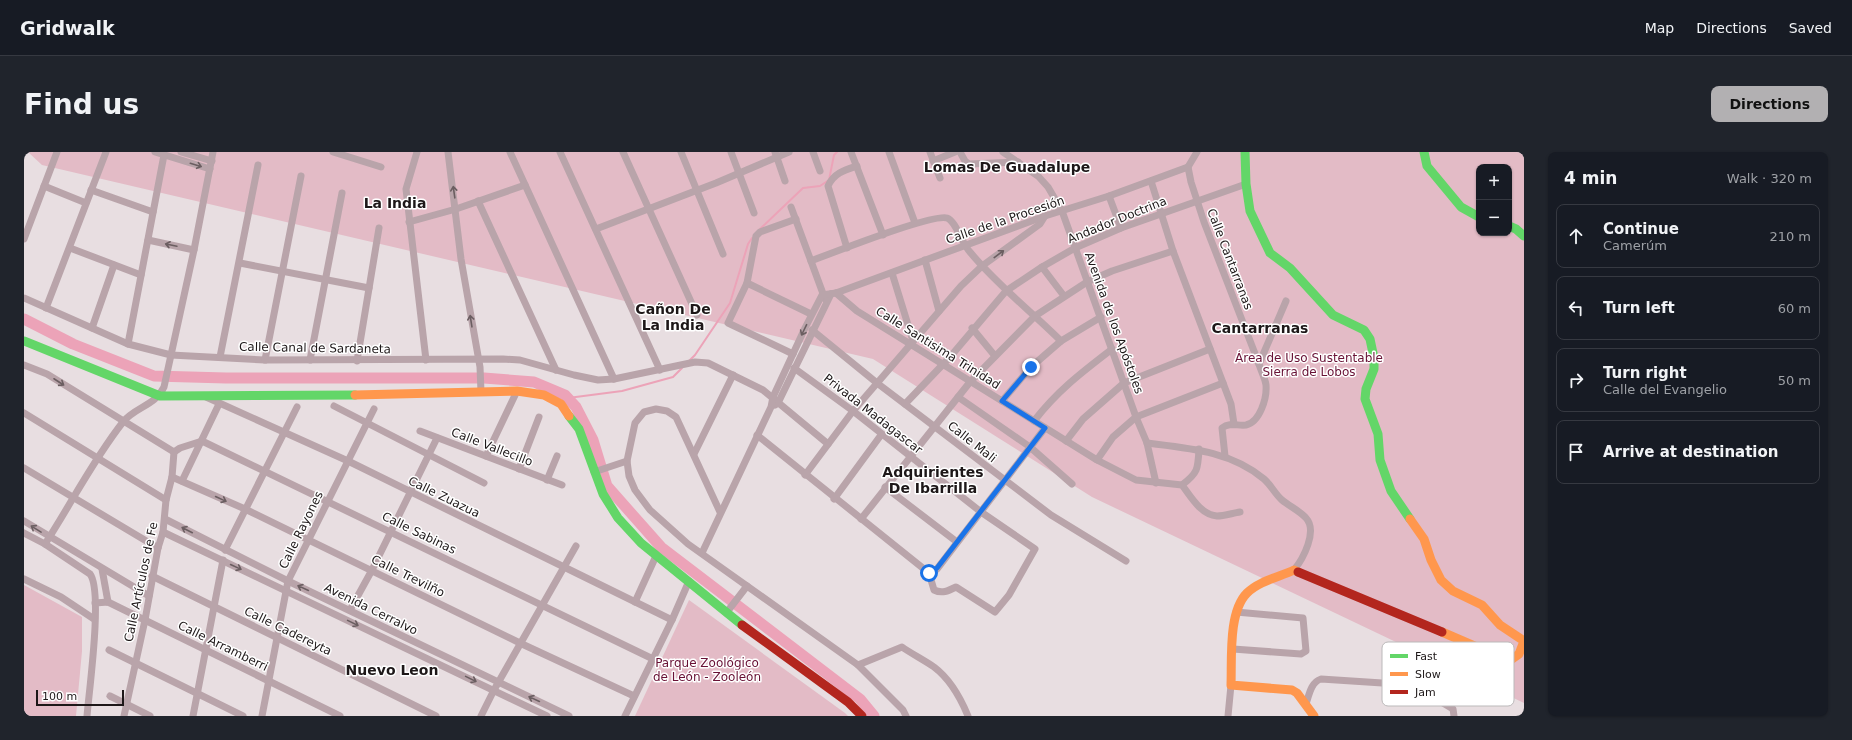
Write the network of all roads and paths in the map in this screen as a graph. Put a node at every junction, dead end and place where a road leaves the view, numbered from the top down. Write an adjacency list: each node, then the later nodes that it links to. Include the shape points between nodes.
1 (57, 152): 42 (street)
2 (106, 152): 43 (street)
3 (155, 152): 26 (street)
4 (180, 152): 29 (street)
5 (213, 152): 29 (street)
6 (333, 152): 32 (street)
7 (417, 152): 60 (street, via 406,189)
8 (448, 152): 52 (street, one-way to 8)
9 (510, 152): 41 (street)
10 (560, 152): 65 (street)
11 (623, 152): 50 (street)
12 (681, 152): 44 (street)
13 (731, 152): 35 (street)
14 (789, 152): 25 (street)
15 (813, 152): 34 (street)
16 (851, 152): 31 (street)
17 (889, 152): 61 (street)
18 (930, 152): 27 (street)
19 (955, 152): 27 (street)
20 (960, 152): 28 (street, via 969,164)
21 (1003, 152): 28 (street, Avenida de los Apóstoles)
22 (1197, 152): 33 (street)
23 (1245, 152): 40 (street)
24 (1424, 152): 57 (street, via 1427,166 1461,207)
25 (776, 154): 35 (street); 38 (street)
26 (164, 155): 29 (street, one-way to 29); 54 (street)
27 (933, 161): 37 (street)
28 (1018, 162): 53 (street, Avenida de los Apóstoles, via 1044,181)
29 (211, 165): 76 (street)
30 (258, 165): 81 (street)
31 (857, 166): 67 (street); 74 (street, via 839,173 831,179 828,186)
32 (381, 167)
33 (1188, 167): 39 (street, Calle de la Procesión); 48 (street, Calle Cantarranas)
34 (820, 170)
35 (739, 173): 44 (street); 55 (street)
36 (301, 176): 85 (street)
37 (940, 178)
38 (785, 180)
39 (1150, 181): 46 (street, Calle de la Procesión); 56 (street)
40 (1246, 184): 48 (street, Andador Doctrina); 243 (street, via 1250,210 1270,253 1290,268 1333,315 1364,330 1370,339 1374,369 1365,399 1378,434 1380,460 1391,491 1424,539 1441,580 1453,591 1482,605 1500,625)
41 (525, 185): 47 (street); 129 (street)
42 (44, 186): 49 (street); 69 (street)
43 (91, 190): 49 (street); 54 (street)
44 (696, 190): 50 (street); 78 (street)
45 (342, 193): 88 (street)
46 (1109, 196): 53 (street, Calle de la Procesión); 64 (street)
47 (478, 201): 52 (street); 126 (street)
48 (1196, 201): 56 (street, Andador Doctrina); 122 (street, Calle Cantarranas)
49 (86, 203): 73 (street)
50 (648, 207): 65 (street); 101 (street)
51 (791, 207): 59 (street)
52 (456, 209): 60 (street); 121 (street, one-way to 52, via 461,259)
53 (1062, 211): 58 (street, Calle de la Procesión); 75 (street, Avenida de los Apóstoles)
54 (153, 212): 70 (street)
55 (754, 213)
56 (1161, 214): 64 (street, Andador Doctrina); 77 (street)
57 (1476, 215)
58 (1045, 216): 66 (street, Calle de la Procesión); 71 (street, via 1040,224)
59 (796, 219): 80 (street); 90 (street, via 760,232 756,236)
60 (409, 222): 119 (street)
61 (915, 223): 67 (street); 72 (street, via 948,218 954,223)
62 (1512, 227): 68 (street)
63 (379, 228): 91 (street)
64 (1121, 228): 75 (street, Andador Doctrina)
65 (596, 229): 127 (street)
66 (1007, 230): 71 (street); 72 (street, Calle de la Procesión)
67 (883, 235): 74 (street)
68 (1524, 236)
69 (24, 239)
70 (148, 240): 76 (street, one-way to 70); 87 (street)
71 (1016, 241): 83 (street, one-way to 71)
72 (964, 246): 79 (street, Calle de la Procesión); 83 (street)
73 (70, 248): 82 (street); 98 (street)
74 (847, 248): 80 (street)
75 (1075, 248): 84 (street, Andador Doctrina); 89 (street, Avenida de los Apóstoles)
76 (194, 250): 114 (street)
77 (1173, 251): 89 (street); 112 (street)
78 (723, 254)
79 (925, 260): 86 (street, Calle de la Procesión); 99 (street)
80 (811, 261): 96 (street)
81 (240, 264): 85 (street); 116 (street)
82 (114, 265): 87 (street); 104 (street)
83 (982, 266): 92 (street); 99 (street)
84 (1042, 267): 92 (street, Andador Doctrina); 94 (street)
85 (282, 271): 88 (street); 117 (street)
86 (892, 273): 93 (street, Calle de la Procesión); 109 (street)
87 (141, 275): 110 (street)
88 (326, 279): 91 (street); 118 (street)
89 (1087, 282): 94 (street); 103 (street, Avenida de los Apóstoles)
90 (747, 283): 100 (street); 113 (street, via 728,321 729,325)
91 (369, 288): 120 (street)
92 (1006, 291): 102 (street); 105 (street, Andador Doctrina)
93 (833, 294): 96 (street, Calle de la Procesión); 109 (street, Calle Santisima Trinidad)
94 (1064, 296): 102 (street)
95 (24, 298): 98 (street, Calle Canal de Sardaneta)
96 (824, 298): 100 (street); 106 (street)
97 (1286, 301): 122 (street)
98 (46, 308): 104 (street, Calle Canal de Sardaneta)
99 (939, 311): 109 (street)
100 (811, 314): 113 (street, one-way to 113)
101 (697, 315)
102 (1035, 316): 107 (street); 115 (street)
103 (1101, 317): 107 (street); 111 (street, Avenida de los Apóstoles)
104 (92, 328): 110 (street, Calle Canal de Sardaneta)
105 (972, 328): 115 (street); 124 (street, Andador Doctrina)
106 (812, 330): 125 (street); 131 (street, Calle Mali)
107 (1061, 341): 140 (street, via 1031,367)
108 (24, 342): 136 (street)
109 (911, 342): 124 (street, Calle Santisima Trinidad); 131 (street)
110 (128, 344): 114 (street, Calle Canal de Sardaneta)
111 (1112, 349): 132 (street, Avenida de los Apóstoles); 150 (street, via 1071,380 1049,401)
112 (1210, 349): 132 (street); 133 (street)
113 (793, 354): 139 (street)
114 (171, 355): 116 (street, Calle Canal de Sardaneta); 136 (street)
115 (995, 356): 130 (street)
116 (220, 358): 117 (street, Calle Canal de Sardaneta)
117 (265, 360): 118 (street, Calle Canal de Sardaneta)
118 (310, 360): 120 (street, Calle Canal de Sardaneta)
119 (426, 360): 120 (street, Calle Canal de Sardaneta); 121 (street, Calle Canal de Sardaneta)
120 (357, 361)
121 (479, 363): 126 (street, Calle Canal de Sardaneta, via 520,360); 134 (street)
122 (1259, 364): 153 (street, Calle Cantarranas, via 1266,385 1259,414 1256,420 1244,425)
123 (24, 365): 151 (street, one-way to 151, via 47,374)
124 (942, 365): 130 (street, Calle Santisima Trinidad); 142 (street, Andador Doctrina)
125 (794, 368): 139 (street); 146 (street, Privada Madagascar)
126 (556, 370): 129 (street, Calle Canal de Sardaneta, via 598,380)
127 (660, 370): 128 (street, Calle Canal de Sardaneta, via 695,362 708,363); 129 (street, Calle Canal de Sardaneta)
128 (733, 375): 139 (street); 168 (street)
129 (614, 379)
130 (970, 382): 138 (street); 140 (street, Calle Santisima Trinidad)
131 (878, 383): 142 (street, Calle Mali); 146 (street)
132 (1124, 383): 149 (street, Avenida de los Apóstoles); 162 (street, via 1082,419)
133 (1223, 383): 149 (street); 153 (street, via 1231,404)
134 (481, 389): 135 (street); 137 (street)
135 (517, 391): 170 (street); 181 (street, via 544,395 561,404 579,429)
136 (160, 396): 137 (street); 151 (street, via 128,416)
137 (206, 397): 141 (street, Calle Zuazua)
138 (958, 397): 154 (street); 165 (street)
139 (776, 400): 158 (street); 164 (street)
140 (1002, 401): 150 (street, Calle Santisima Trinidad)
141 (220, 404): 157 (street, Calle Zuazua); 161 (street)
142 (905, 404): 154 (street, Calle Mali)
143 (334, 406): 152 (street)
144 (297, 407): 157 (street)
145 (374, 409): 152 (street, Calle Rayones)
146 (853, 412): 159 (street, Privada Madagascar); 164 (street)
147 (24, 413): 174 (street)
148 (539, 417): 179 (street)
149 (1136, 417): 163 (street, Avenida de los Apóstoles); 175 (street, via 1113,437)
150 (1034, 421): 155 (street, Calle Santisima Trinidad)
151 (123, 422): 167 (street); 174 (street)
152 (366, 423): 169 (street); 176 (street, Calle Rayones)
153 (1234, 424): 173 (street, via 1222,428)
154 (934, 426): 172 (street); 186 (street, Calle Mali)
155 (1045, 428): 162 (street, Calle Santisima Trinidad); 165 (street)
156 (420, 431): 160 (street)
157 (284, 432): 176 (street, Calle Zuazua); 180 (street)
158 (757, 435): 182 (street); 199 (street)
159 (881, 435): 172 (street, Privada Madagascar); 195 (street)
160 (437, 438): 169 (street, Calle Vallecillo); 170 (street, Calle Vallecillo)
161 (202, 441): 167 (street); 180 (street, Calle Sabinas); 185 (street)
162 (1066, 441): 175 (street, Calle Santisima Trinidad)
163 (1147, 443): 166 (street); 188 (street, Avenida de los Apóstoles)
164 (828, 444): 182 (street)
165 (1030, 447): 186 (street); 189 (street)
166 (1200, 449): 173 (street); 191 (street, via 1197,472)
167 (174, 452): 183 (street, Calle Artículos de Fe)
168 (694, 454): 177 (street, via 676,417 656,408 644,412 635,423); 199 (street)
169 (429, 456): 187 (street); 193 (street, Calle Vallecillo)
170 (486, 456): 179 (street, Calle Vallecillo)
171 (557, 456): 184 (street)
172 (910, 456): 192 (street); 200 (street, Privada Madagascar)
173 (1224, 456): 222 (street, via 1255,472 1282,501 1307,518 1311,526 1308,541 1301,561)
174 (98, 459): 194 (street); 196 (street)
175 (1097, 460): 188 (street, Calle Santisima Trinidad, via 1130,478)
176 (348, 461): 193 (street, Calle Zuazua); 197 (street, Calle Rayones)
177 (627, 461): 181 (street); 215 (street, via 629,476 635,490 650,510)
178 (24, 468): 194 (street)
179 (519, 469): 184 (street, Calle Vallecillo)
180 (265, 471): 197 (street, Calle Sabinas); 198 (street)
181 (596, 471): 216 (street, via 603,494 618,518)
182 (805, 475): 195 (street)
183 (172, 477): 185 (street, Calle Trevilño); 196 (street, Calle Artículos de Fe)
184 (547, 480): 190 (street, Calle Vallecillo)
185 (182, 481): 198 (street, Calle Trevilño, one-way to 198)
186 (1004, 481): 200 (street); 218 (street, Calle Mali, via 1051,515)
187 (484, 483)
188 (1156, 483): 191 (street, Calle Santisima Trinidad)
189 (1072, 484)
190 (562, 485)
191 (1182, 486): 201 (street, via 1208,514 1218,516)
192 (884, 487): 203 (street); 210 (street)
193 (411, 493): 206 (street, Calle Vallecillo); 219 (street, Calle Zuazua)
194 (74, 498): 208 (street); 213 (street)
195 (834, 499): 203 (street)
196 (166, 500): 202 (street, Calle Artículos de Fe)
197 (328, 501): 206 (street, Calle Sabinas); 209 (street, Calle Rayones)
198 (245, 510): 209 (street, Calle Trevilño); 214 (street)
199 (720, 512): 215 (street)
200 (981, 512): 210 (street); 223 (street, Privada Madagascar, via 1035,549 997,612 993,612 956,587 948,591 934,590)
201 (1240, 512)
202 (165, 519): 205 (street, Calle Artículos de Fe); 214 (street, Avenida Cerralvo, one-way to 202)
203 (861, 519): 223 (street)
204 (24, 521): 208 (street, one-way to 204)
205 (163, 532): 213 (street, Calle Artículos de Fe); 217 (street, Avenida Cerralvo)
206 (390, 532): 221 (street, Calle Vallecillo); 234 (street, Calle Sabinas)
207 (24, 533): 211 (street)
208 (49, 537): 211 (street); 220 (street)
209 (309, 540): 221 (street, Calle Trevilño); 226 (street, Calle Rayones)
210 (957, 542): 223 (street, via 937,568)
211 (45, 544): 233 (street, via 90,574 93,579)
212 (576, 546): 219 (street)
213 (158, 548): 224 (street, Calle Artículos de Fe)
214 (225, 550): 226 (street, Avenida Cerralvo)
215 (702, 553): 228 (street)
216 (656, 556): 227 (street); 232 (street)
217 (223, 560): 229 (street, Avenida Cerralvo, one-way to 229); 235 (street)
218 (1126, 560)
219 (564, 568): 232 (street, Calle Zuazua); 234 (street)
220 (102, 569): 230 (street); 231 (street)
221 (372, 570): 237 (street, Calle Vallecillo); 245 (street, Calle Trevilño)
222 (1294, 570): 238 (street, via 1246,593); 244 (street)
223 (929, 573)
224 (152, 576): 230 (street, Calle Artículos de Fe); 235 (street, Calle Cadereyta)
225 (24, 579): 239 (street, via 61,597)
226 (288, 581): 229 (street, Calle Rayones); 237 (street, Avenida Cerralvo, one-way to 226)
227 (689, 581): 236 (street); 241 (street)
228 (745, 589): 236 (street); 252 (street)
229 (287, 591): 242 (street, Calle Rayones); 257 (street, Avenida Cerralvo, one-way to 257)
230 (149, 596): 240 (street, Calle Artículos de Fe)
231 (108, 602): 233 (street); 240 (street, Calle Arramberri)
232 (635, 602): 241 (street, Calle Zuazua)
233 (95, 603): 239 (street)
234 (542, 606): 245 (street); 249 (street, Calle Sabinas)
235 (214, 608): 242 (street, Calle Cadereyta); 248 (street)
236 (729, 609): 276 (street, via 848,702)
237 (350, 610): 254 (street, Avenida Cerralvo)
238 (1236, 612): 246 (street); 246 (street, via 1303,618 1306,651 1301,654)
239 (94, 619): 264 (street)
240 (145, 620): 248 (street, Calle Arramberri); 251 (street, Calle Artículos de Fe)
241 (672, 620): 249 (street)
242 (277, 638): 253 (street, Calle Rayones); 271 (street, Calle Cadereyta)
243 (1524, 641): 250 (street, via 1519,654)
244 (1466, 642)
245 (522, 644): 254 (street); 260 (street, Calle Trevilño)
246 (1233, 649): 256 (street)
247 (109, 650): 251 (street)
248 (206, 650): 253 (street, Calle Arramberri); 258 (street)
249 (653, 658): 260 (street)
250 (1514, 658)
251 (135, 662): 258 (street); 261 (street, Calle Artículos de Fe)
252 (858, 665): 277 (street); 278 (street, via 902,647 943,675 962,700)
253 (268, 681): 269 (street, Calle Rayones); 270 (street, Calle Arramberri)
254 (499, 683): 257 (street); 274 (street, Avenida Cerralvo, one-way to 254)
255 (1382, 683): 262 (street, via 1316,680)
256 (1231, 685): 262 (street, via 1292,690); 279 (street)
257 (494, 690): 272 (street); 273 (street, Avenida Cerralvo)
258 (197, 694): 267 (street); 268 (street)
259 (110, 696): 261 (street)
260 (634, 696): 275 (street)
261 (126, 704): 265 (street, Calle Artículos de Fe); 266 (street)
262 (1306, 704): 280 (street)
263 (1447, 706): 281 (street, via 1452,709)
264 (87, 716)
265 (124, 716)
266 (150, 716)
267 (193, 716)
268 (243, 716)
269 (262, 716)
270 (340, 716)
271 (436, 716)
272 (481, 716)
273 (547, 716)
274 (569, 716)
275 (625, 716)
276 (862, 716)
277 (906, 716)
278 (968, 716)
279 (1228, 716)
280 (1314, 716)
281 (1454, 716)

